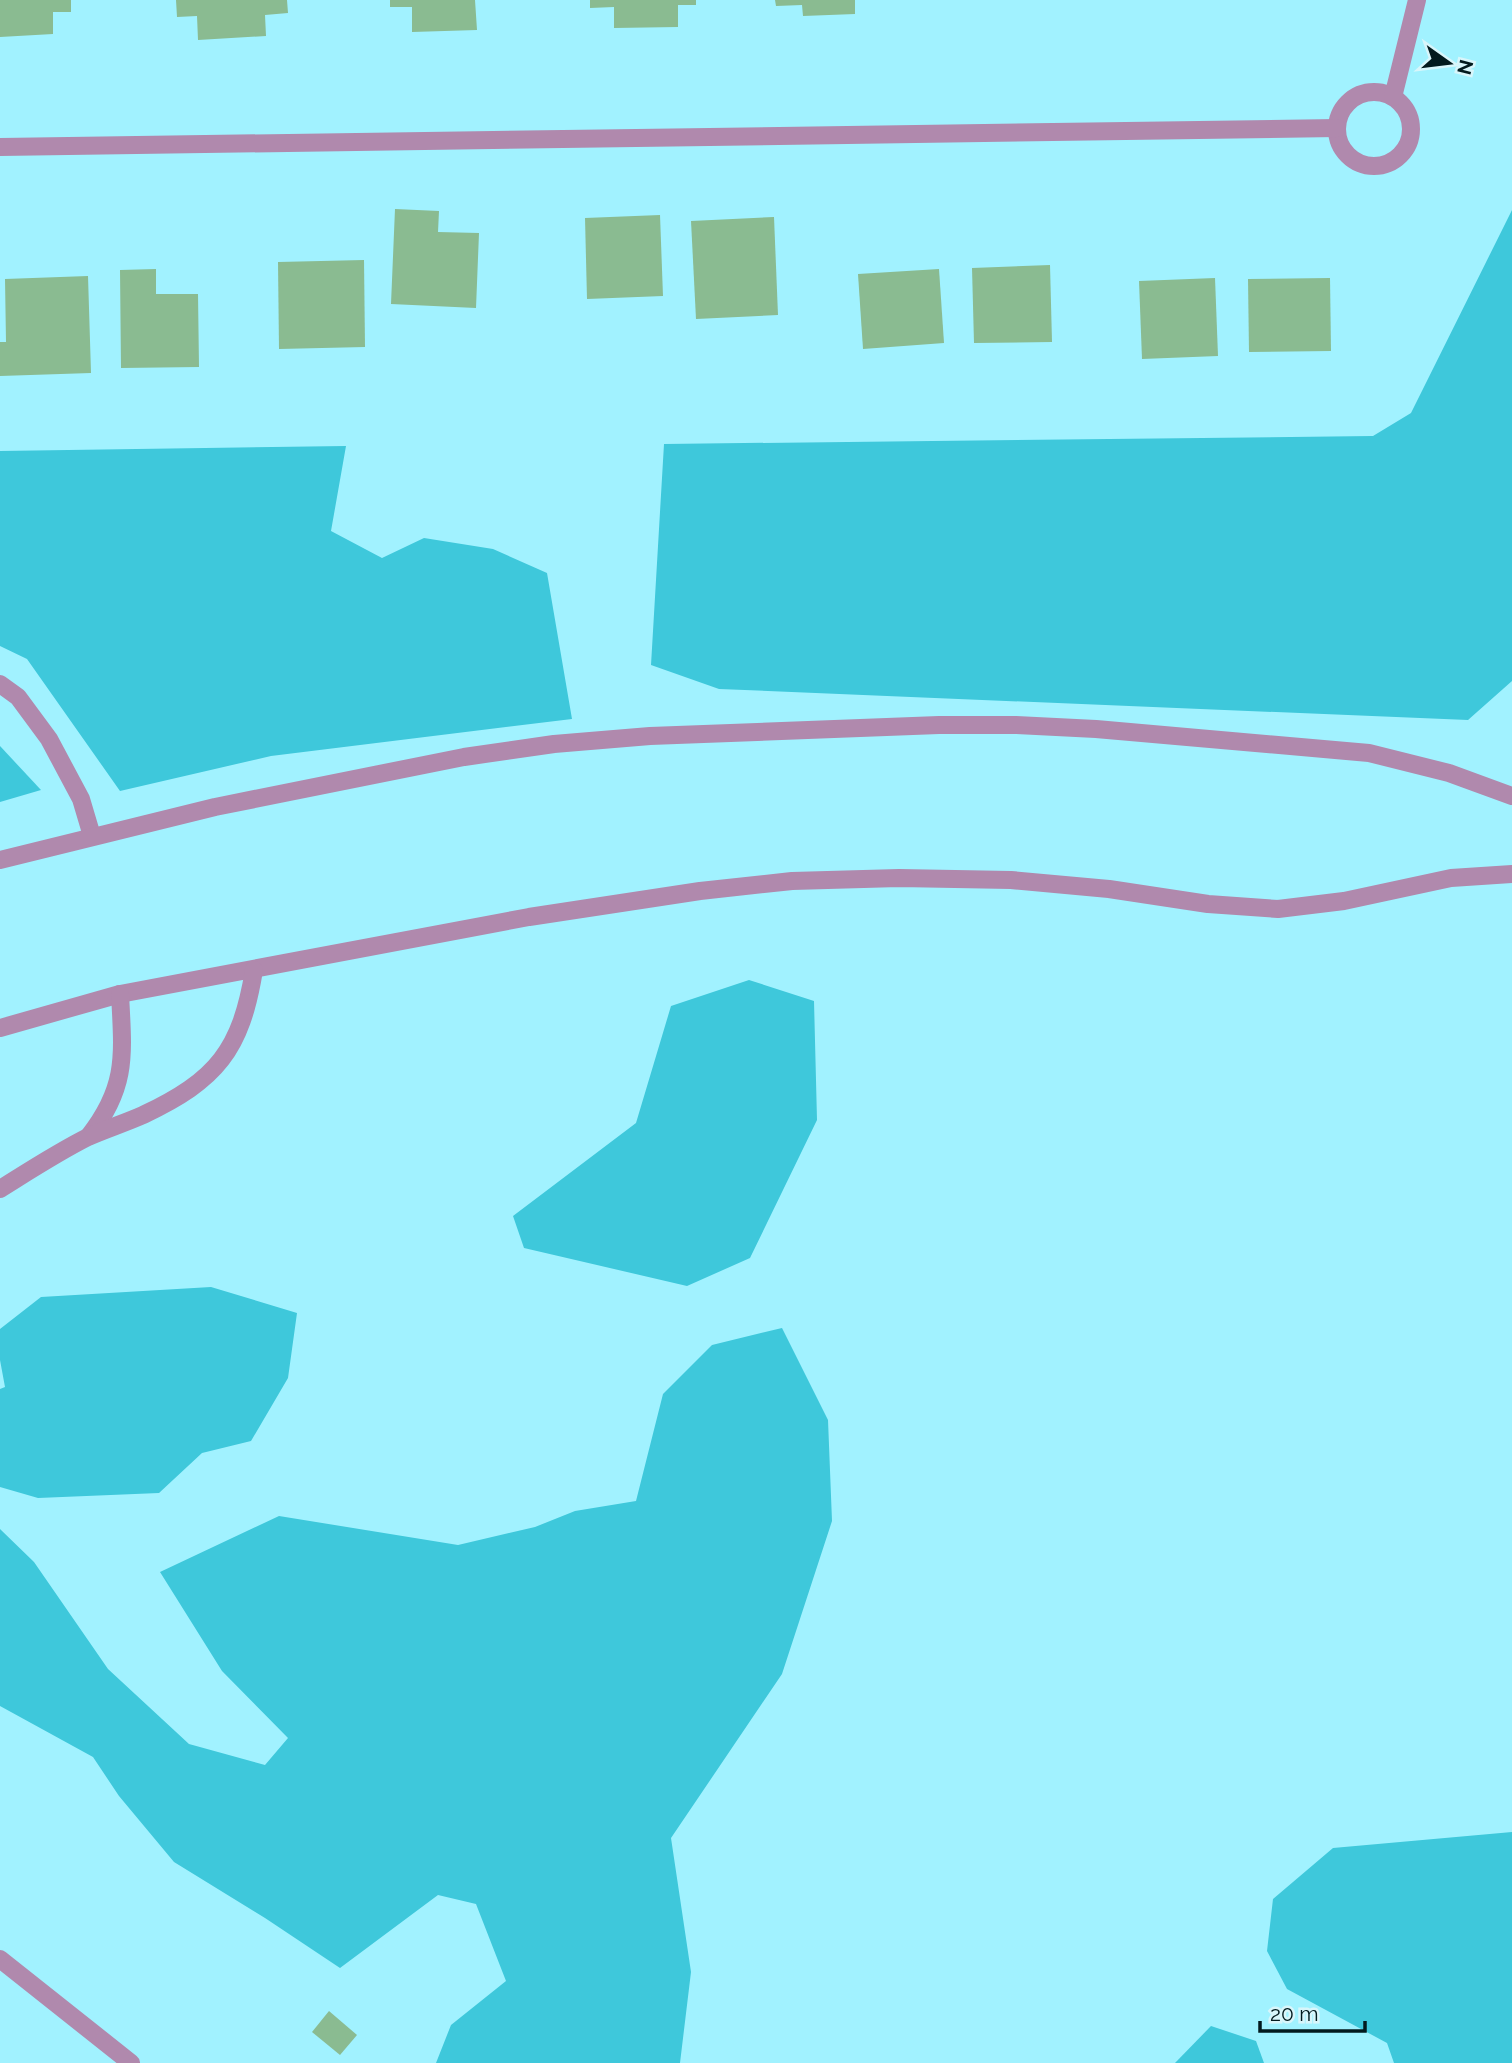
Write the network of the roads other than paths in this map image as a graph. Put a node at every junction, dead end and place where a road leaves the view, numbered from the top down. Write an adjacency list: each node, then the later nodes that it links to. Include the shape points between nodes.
1 (1417, 0): 2 (street)
2 (1393, 97): 3 (street, via 1368,92 1356,97 1340,116); 3 (street, via 1403,105 1411,129 1404,151 1395,159 1374,166 1352,159)
3 (1337, 128): 4 (street)
4 (0, 147)
5 (0, 684): 7 (street, via 18,697 48,739 81,799)
6 (1512, 796): 7 (street, via 1421,765 1344,749 1096,729 939,725 650,736 508,750)
7 (92, 836): 8 (street)
8 (0, 860)
9 (1512, 874): 10 (street, via 1451,878 1344,901 1278,909 1011,880 792,881 529,917)
10 (254, 970): 11 (street); 13 (street, via 242,1026 221,1062 175,1098)
11 (120, 994): 12 (street); 13 (street, via 122,1064 118,1085 106,1113)
12 (0, 1028)
13 (88, 1137): 14 (street)
14 (0, 1189)
15 (0, 1959): 16 (street)
16 (131, 2063)

